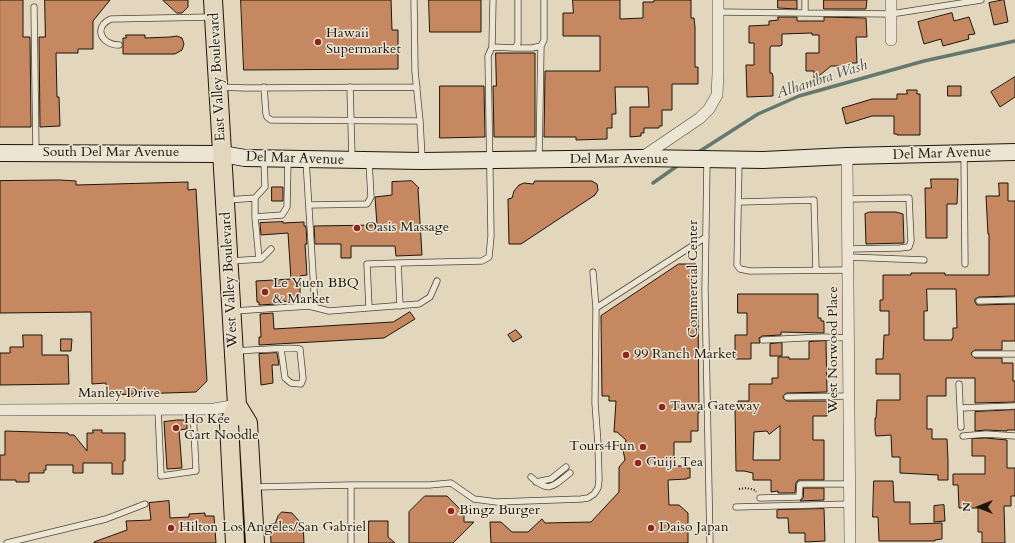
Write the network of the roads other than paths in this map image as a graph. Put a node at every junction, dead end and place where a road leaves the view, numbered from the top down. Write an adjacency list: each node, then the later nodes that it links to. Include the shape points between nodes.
1 (414, 0): 22 (lane)
2 (493, 0): 17 (lane)
3 (518, 0): 18 (lane, via 518,43)
4 (544, 0): 16 (lane, via 544,40)
5 (718, 0): 11 (street)
6 (805, 0): 12 (lane)
7 (891, 0): 13 (street)
8 (978, 0): 13 (lane)
9 (34, 6): 27 (lane)
10 (214, 8): 15 (lane, via 106,21 101,31 102,38 107,43); 19 (main road, East Valley Boulevard)
11 (718, 12): 12 (lane); 32 (street, via 717,95 700,118)
12 (805, 13): 13 (lane)
13 (891, 14): 14 (street)
14 (891, 40)
15 (119, 45)
16 (541, 46): 18 (lane); 37 (lane)
17 (492, 47): 18 (lane); 41 (lane, via 488,56)
18 (515, 48)
19 (218, 87): 20 (lane); 29 (main road, East Valley Boulevard)
20 (264, 87): 21 (lane); 23 (lane, via 266,114 271,120)
21 (350, 87): 22 (lane); 23 (lane)
22 (417, 87): 24 (lane)
23 (352, 121): 24 (lane); 35 (lane)
24 (420, 121): 40 (lane)
25 (1015, 152): 28 (main road, Del Mar Avenue)
26 (0, 153): 27 (main road, South Del Mar Avenue)
27 (36, 153): 29 (main road, South Del Mar Avenue)
28 (964, 153): 30 (main road, Del Mar Avenue); 55 (lane)
29 (222, 154): 31 (main road, Del Mar Avenue); 44 (main road, West Valley Boulevard)
30 (847, 156): 39 (main road, Del Mar Avenue); 43 (street, West Norwood Place)
31 (264, 158): 33 (main road, Del Mar Avenue); 42 (lane, via 265,187)
32 (641, 158): 37 (main road, Del Mar Avenue); 38 (main road, Del Mar Avenue)
33 (288, 159): 34 (main road, Del Mar Avenue); 47 (lane, via 287,207 282,215)
34 (306, 160): 35 (main road, Del Mar Avenue); 46 (lane)
35 (352, 160): 36 (main road, Del Mar Avenue)
36 (369, 160): 40 (main road, Del Mar Avenue); 46 (lane, via 370,197 367,204)
37 (539, 160): 41 (main road, Del Mar Avenue)
38 (707, 160): 39 (main road, Del Mar Avenue); 48 (lane, Commercial Center)
39 (736, 160): 45 (lane)
40 (422, 161): 41 (main road, Del Mar Avenue)
41 (489, 161): 54 (lane, via 489,257 482,261)
42 (255, 198): 44 (lane); 47 (lane)
43 (847, 199): 50 (street, West Norwood Place); 50 (lane, via 909,198 911,241 909,247)
44 (225, 200): 53 (main road, West Valley Boulevard)
45 (739, 202): 56 (lane, via 737,265 740,269); 56 (lane, via 814,200)
46 (309, 205): 63 (lane)
47 (255, 217): 51 (lane)
48 (706, 238): 65 (lane); 100 (lane, Commercial Center)
49 (271, 249): 51 (lane)
50 (848, 253): 52 (lane); 57 (street, West Norwood Place)
51 (259, 259): 53 (lane)
52 (924, 260)
53 (229, 261): 66 (main road, West Valley Boulevard)
54 (398, 263): 62 (lane); 64 (lane, via 367,264)
55 (965, 264)
56 (816, 270): 57 (lane)
57 (848, 270): 67 (street, West Norwood Place)
58 (593, 272): 65 (lane)
59 (437, 281): 62 (lane, via 430,297 419,304)
60 (1015, 300): 61 (lane)
61 (978, 301)
62 (400, 306): 64 (lane)
63 (315, 307): 64 (lane, via 329,311); 66 (lane)
64 (369, 308)
65 (596, 308): 90 (lane, via 595,404 599,480 598,488 588,498 497,502 474,499 451,483)
66 (232, 311): 70 (main road, West Valley Boulevard)
67 (849, 338): 68 (lane); 74 (street, West Norwood Place)
68 (763, 340)
69 (281, 349): 69 (lane, via 285,378 291,383 300,384 303,379 300,350); 70 (lane)
70 (234, 352): 76 (main road, West Valley Boulevard)
71 (974, 354): 72 (lane)
72 (1015, 354)
73 (959, 384): 78 (lane)
74 (849, 396): 75 (lane); 89 (street, West Norwood Place)
75 (788, 397)
76 (237, 405): 80 (street, Manley Drive); 91 (main road, West Valley Boulevard, via 248,423); 97 (main road, West Valley Boulevard, via 229,424)
77 (1015, 406): 78 (lane)
78 (960, 408): 82 (lane)
79 (158, 409): 80 (street, Manley Drive); 80 (lane, via 160,476 196,471); 81 (street, Manley Drive)
80 (193, 409)
81 (0, 410)
82 (960, 428)
83 (963, 436): 84 (lane)
84 (1015, 436)
85 (566, 467): 88 (lane, via 551,479)
86 (570, 473): 88 (lane, via 555,485 542,487)
87 (531, 477): 88 (lane)
88 (536, 482)
89 (850, 484): 92 (lane, via 800,484 799,497); 94 (street, West Norwood Place)
90 (351, 485): 91 (lane); 99 (lane)
91 (251, 487): 98 (main road, West Valley Boulevard)
92 (760, 498)
93 (145, 504): 96 (lane, via 106,519)
94 (850, 504): 95 (lane); 101 (street, West Norwood Place)
95 (736, 507)
96 (7, 543)
97 (235, 543)
98 (255, 543)
99 (351, 543)
100 (710, 543)
101 (850, 543)

